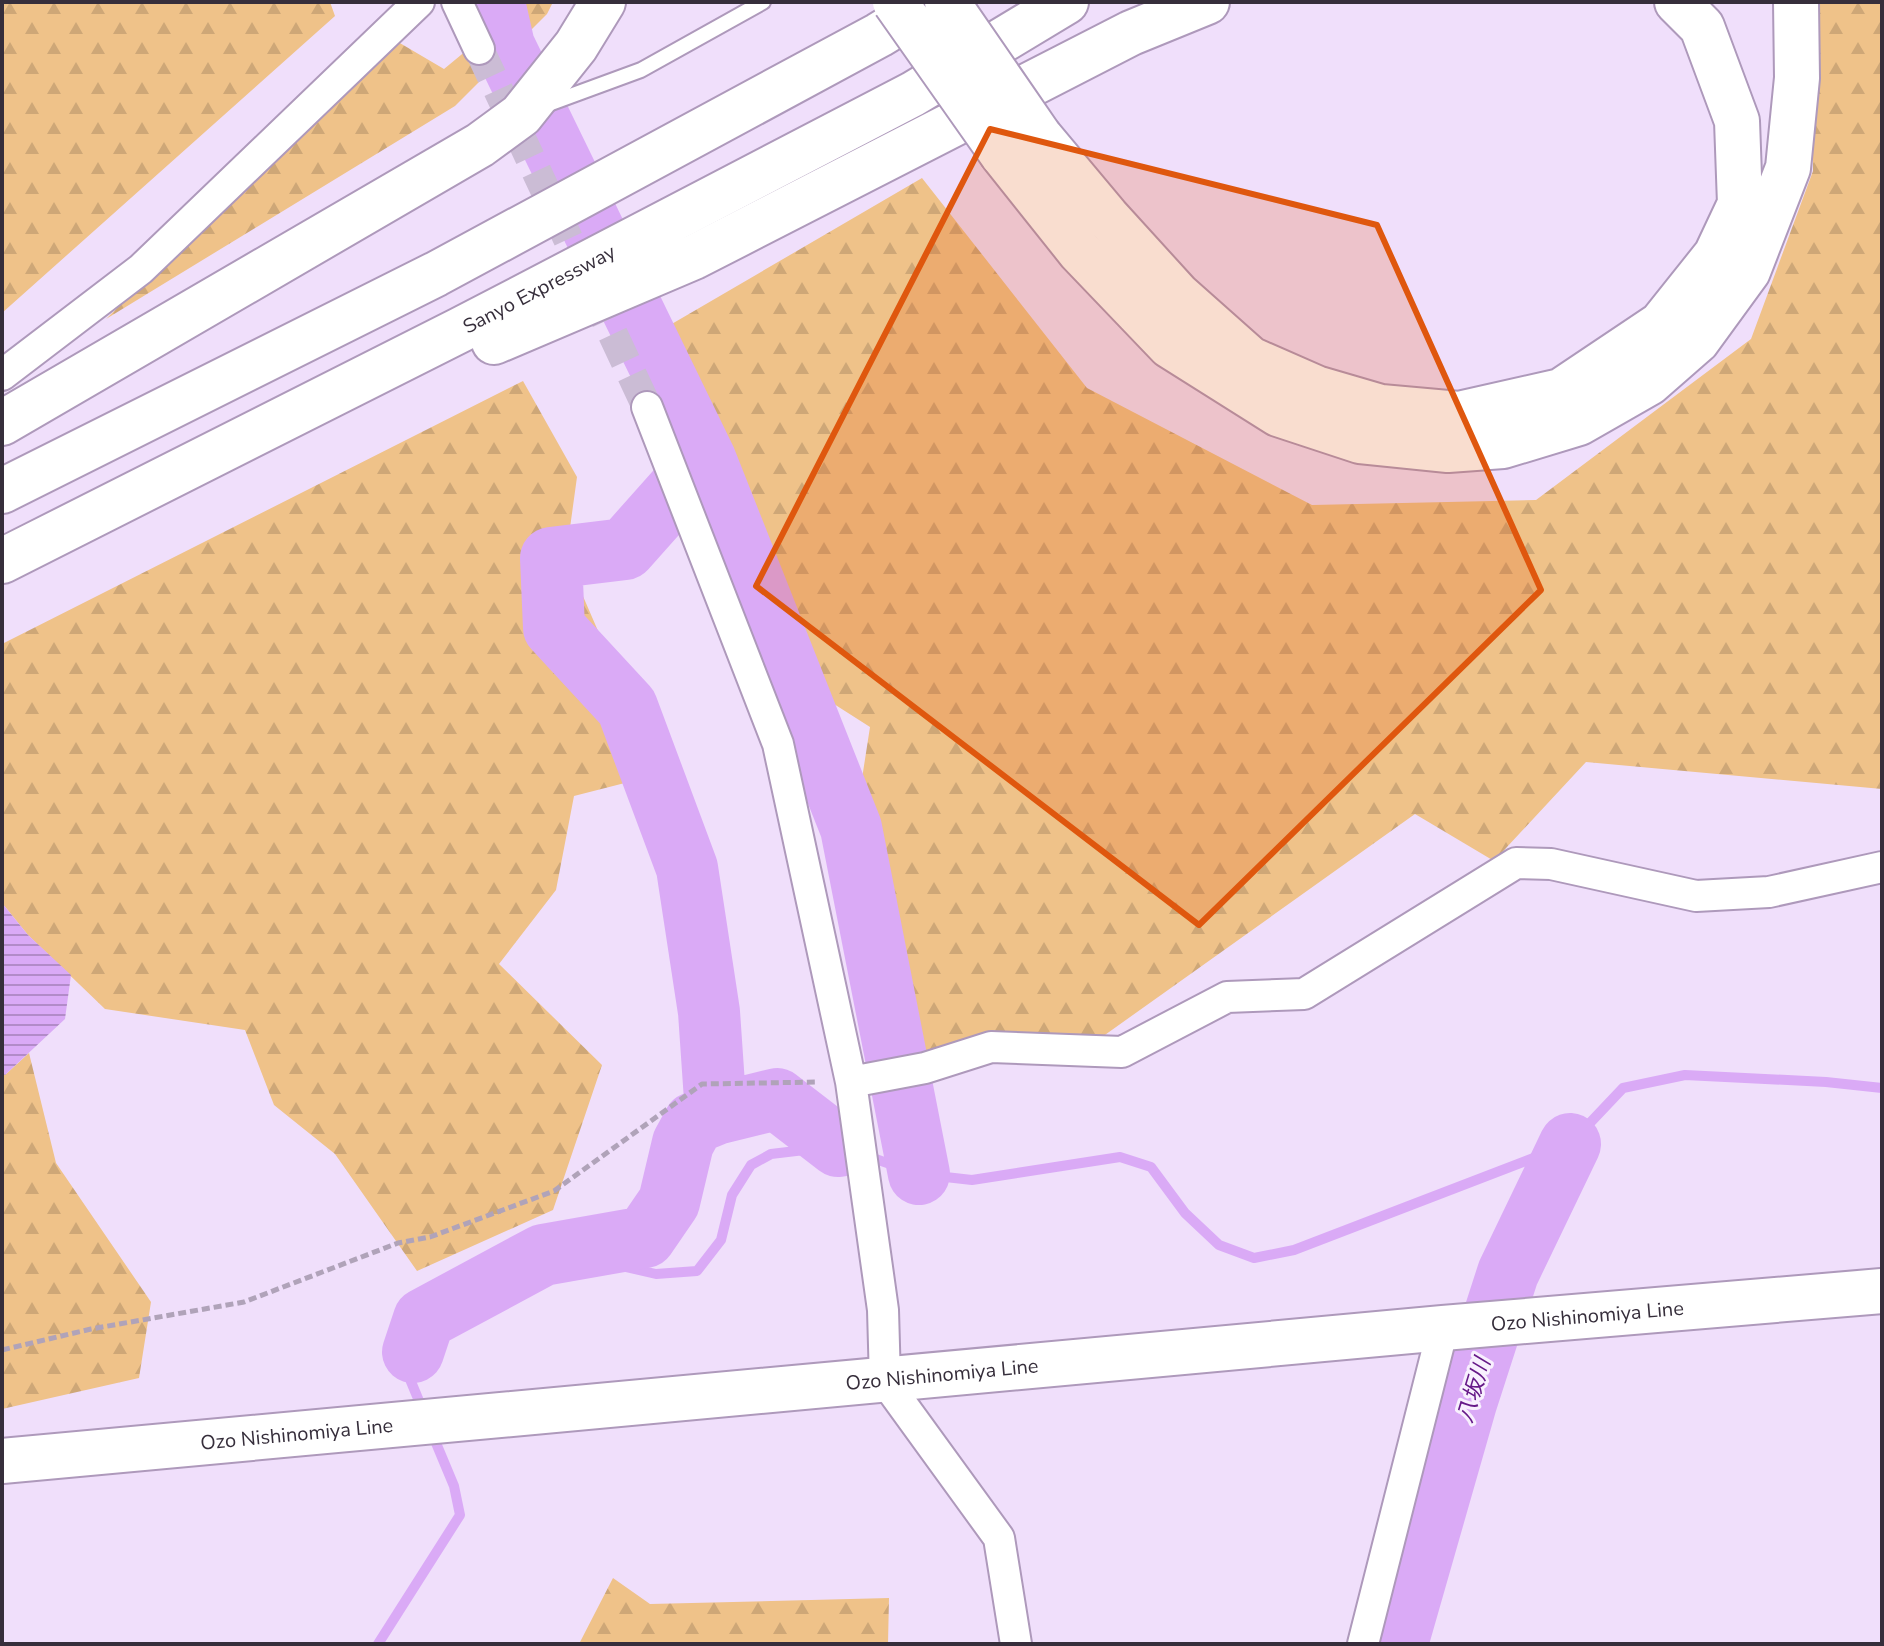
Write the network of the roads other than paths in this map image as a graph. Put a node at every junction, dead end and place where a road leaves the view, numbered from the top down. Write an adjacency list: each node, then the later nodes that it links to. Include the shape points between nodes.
1 (419, 2): 15 (street, via 141,269)
2 (457, 2): 12 (street)
3 (603, 2): 13 (main road)
4 (763, 2): 13 (lane, via 641,70)
5 (895, 2): 14 (main road, bridge)
6 (933, 2): 19 (main road, via 436,274)
7 (947, 2): 14 (main road, bridge)
8 (1066, 2): 18 (main road, Sanyo Expressway, via 913,94)
9 (1207, 2): 18 (main road, via 1131,33 694,257)
10 (1677, 2): 14 (main road, via 1702,27 1737,121 1740,204 1716,255 1661,324 1561,391 1459,414 1381,407 1316,388 1250,359 1178,295 1107,217)
11 (1796, 2): 14 (main road, via 1797,78 1788,168 1748,271 1697,341 1649,383 1579,423 1503,446 1448,450 1360,441 1278,414 1170,346 1080,252)
12 (479, 49)
13 (521, 115): 17 (main road, via 480,145)
14 (1021, 146)
15 (2, 375)
16 (647, 407): 22 (street, via 778,744)
17 (2, 423)
18 (163, 481): 20 (main road, Sanyo Expressway)
19 (2, 491)
20 (2, 561)
21 (1882, 867): 22 (street, via 1769,892 1696,896 1551,864 1516,863 1304,994 1227,997 1122,1052 991,1047 925,1068)
22 (851, 1082): 25 (street, via 883,1310)
23 (1882, 1291): 24 (main road, Ozo Nishinomiya Line)
24 (1452, 1327): 25 (main road, Ozo Nishinomiya Line); 28 (street)
25 (885, 1381): 26 (main road, Ozo Nishinomiya Line); 27 (street, via 999,1538)
26 (2, 1461)
27 (1016, 1644)
28 (1363, 1644)

